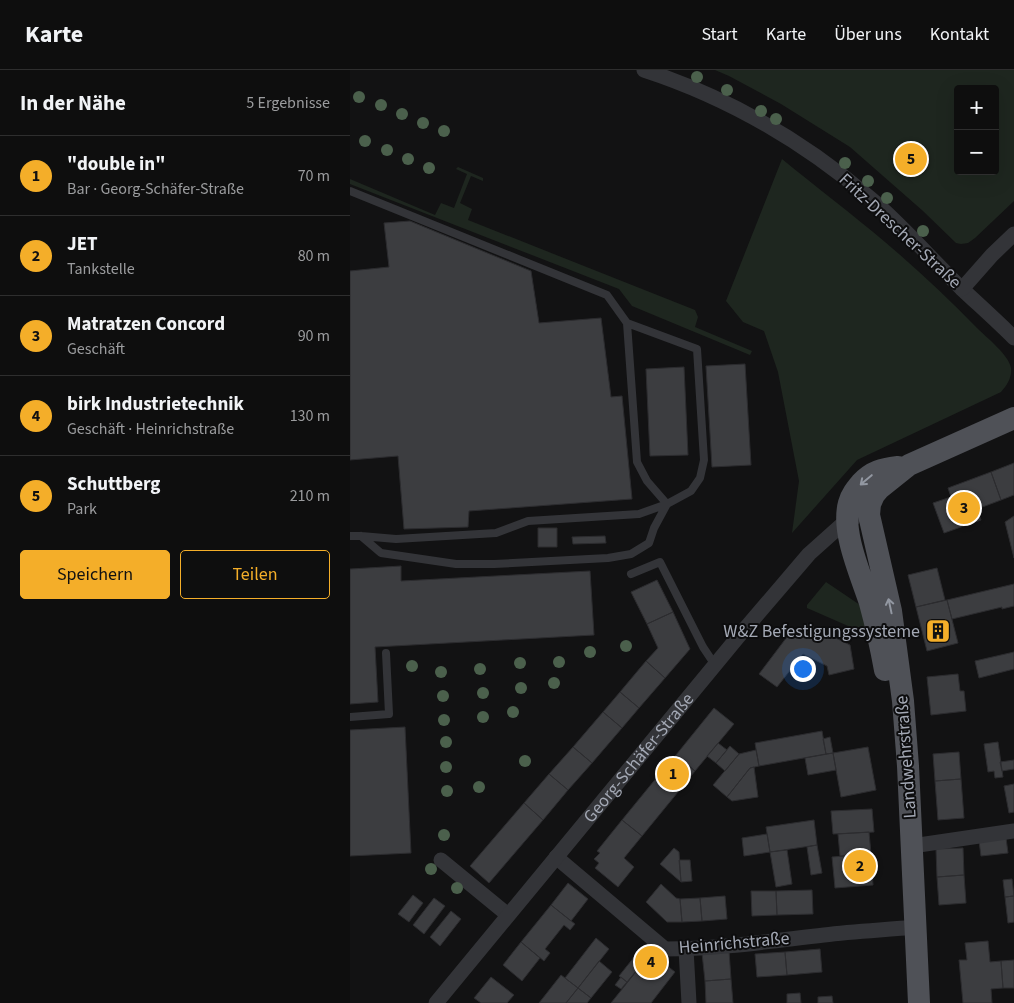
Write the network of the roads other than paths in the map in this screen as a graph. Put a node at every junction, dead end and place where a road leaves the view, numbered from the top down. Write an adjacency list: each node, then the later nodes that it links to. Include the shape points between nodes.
1 (644, 70): 4 (street, Fritz-Drescher-Straße, via 714,97 795,141 871,199)
2 (350, 191): 5 (lane, via 607,295)
3 (1014, 234): 4 (street)
4 (962, 289): 6 (street, Fritz-Drescher-Straße)
5 (627, 323): 9 (lane, via 637,462 647,481); 9 (lane, via 696,349 704,460 700,478 691,491)
6 (1014, 338)
7 (1014, 418): 8 (main road)
8 (909, 466): 10 (main road, via 874,495); 11 (main road, one-way to 11, via 882,469 866,478 849,502)
9 (667, 504): 13 (lane, via 639,514 528,521 496,533 396,539); 13 (lane, via 648,543 631,554 608,558 456,564 381,553)
10 (869, 515): 11 (street, Georg-Schäfer-Straße); 19 (main road, Landwehrstraße, one-way to 10, via 904,700 891,611)
11 (847, 520): 16 (street, Georg-Schäfer-Straße, via 809,554); 23 (main road, Landwehrstraße, via 853,552 879,636 885,670)
12 (350, 536): 13 (lane)
13 (361, 536)
14 (631, 574): 16 (lane, via 660,562)
15 (386, 653): 17 (lane, via 389,714)
16 (715, 665): 20 (street, Georg-Schäfer-Straße)
17 (350, 717)
18 (1014, 831): 19 (street)
19 (912, 846): 23 (main road, Landwehrstraße)
20 (556, 857): 22 (street, Georg-Schäfer-Straße); 24 (street, Heinrichstraße, via 665,949)
21 (441, 860): 22 (street)
22 (508, 915): 25 (street, Georg-Schäfer-Straße)
23 (910, 927): 24 (street, Heinrichstraße); 27 (main road, Landwehrstraße); 28 (main road, Landwehrstraße)
24 (686, 949): 26 (street)
25 (436, 1003)
26 (689, 1003)
27 (906, 1003)
28 (919, 1003)

